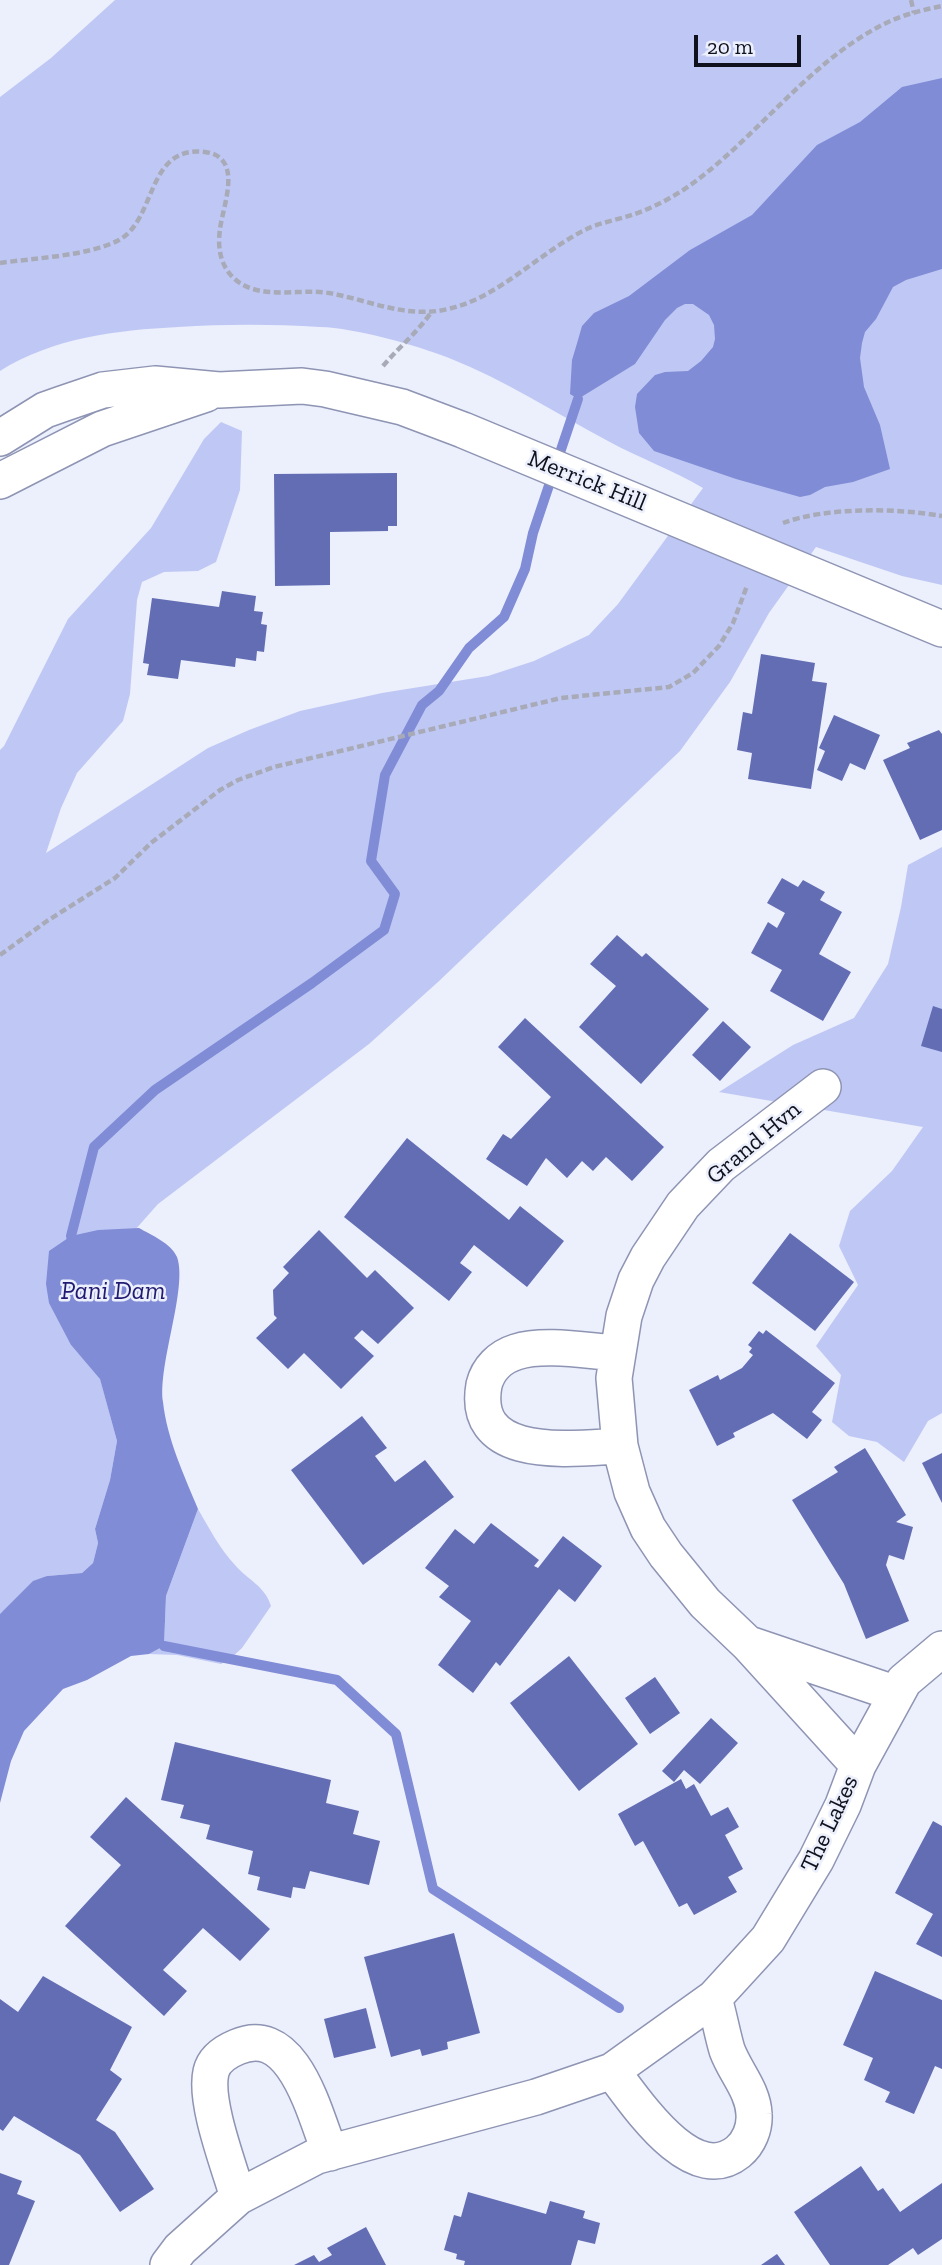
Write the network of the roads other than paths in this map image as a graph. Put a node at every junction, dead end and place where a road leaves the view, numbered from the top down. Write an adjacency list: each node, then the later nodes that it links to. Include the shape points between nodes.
1 (219, 390): 2 (street, Merrick Hill, via 155,384 103,390 45,410); 3 (street, Merrick Hill, via 102,429); 4 (street, Merrick Hill, via 302,386 402,407)
2 (0, 438)
3 (0, 481)
4 (942, 629)
5 (823, 1087): 6 (street, Grand Hvn, via 721,1165 683,1205 636,1280)
6 (617, 1353): 7 (street, Grand Hvn, via 614,1378); 7 (street, via 532,1348 514,1352 492,1367 485,1384 484,1410 498,1433 512,1441 555,1449)
7 (620, 1446): 8 (street, Grand Hvn, via 632,1492 648,1528 705,1604)
8 (748, 1644): 10 (street); 11 (street, Grand Hvn)
9 (942, 1649): 10 (street, The Lakes)
10 (897, 1693): 11 (street, The Lakes)
11 (858, 1765): 12 (street, The Lakes, via 816,1860 768,1939)
12 (714, 1998): 13 (street, The Lakes); 13 (street, via 728,2052 753,2105 752,2131 739,2151 716,2161 703,2160 676,2146)
13 (612, 2071): 14 (street, The Lakes, via 536,2097)
14 (330, 2153): 15 (street, The Lakes); 15 (street, via 300,2076 285,2055 260,2044 235,2048 218,2059 210,2084)
15 (238, 2197): 16 (street, The Lakes)
16 (168, 2265)

